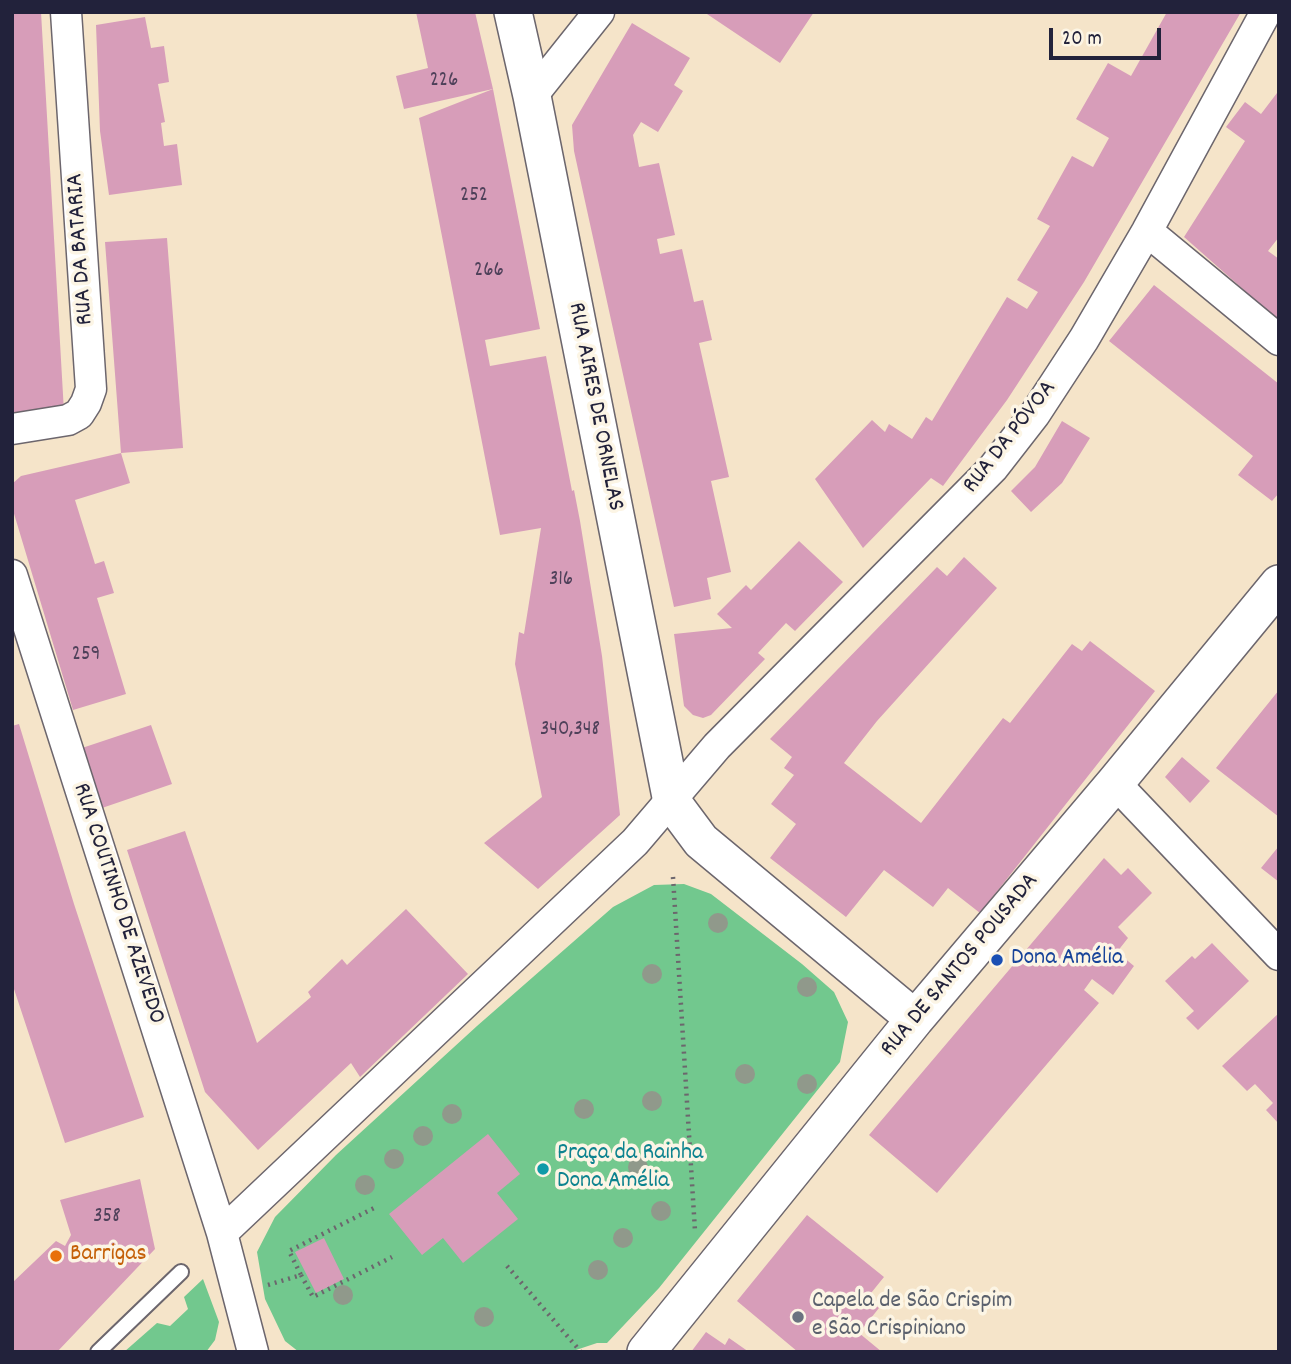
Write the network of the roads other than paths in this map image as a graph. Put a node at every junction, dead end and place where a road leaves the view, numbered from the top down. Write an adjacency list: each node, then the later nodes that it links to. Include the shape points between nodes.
1 (66, 12): 8 (street, RUA DA BATARIA, via 91,389 79,414 68,420)
2 (513, 12): 5 (street, RUA AIRES DE ORNELAS)
3 (599, 12): 5 (street)
4 (1266, 12): 6 (street, RUA DA PÓVOA)
5 (533, 96): 12 (street, RUA AIRES DE ORNELAS)
6 (1147, 231): 7 (street); 12 (street, RUA DA PÓVOA, via 1035,414 993,468 717,746)
7 (1279, 340)
8 (12, 429)
9 (12, 575): 15 (street, RUA COUTINHO DE AZEVEDO)
10 (1279, 584): 11 (street, RUA DE SANTOS POUSADA)
11 (1115, 783): 13 (street); 14 (street, RUA DE SANTOS POUSADA)
12 (672, 802): 14 (street, via 701,841); 15 (street, via 628,850)
13 (1279, 955)
14 (915, 1019): 19 (street, RUA DE SANTOS POUSADA)
15 (222, 1233): 18 (street)
16 (181, 1272): 17 (lane)
17 (98, 1352)
18 (253, 1352)
19 (646, 1352)

